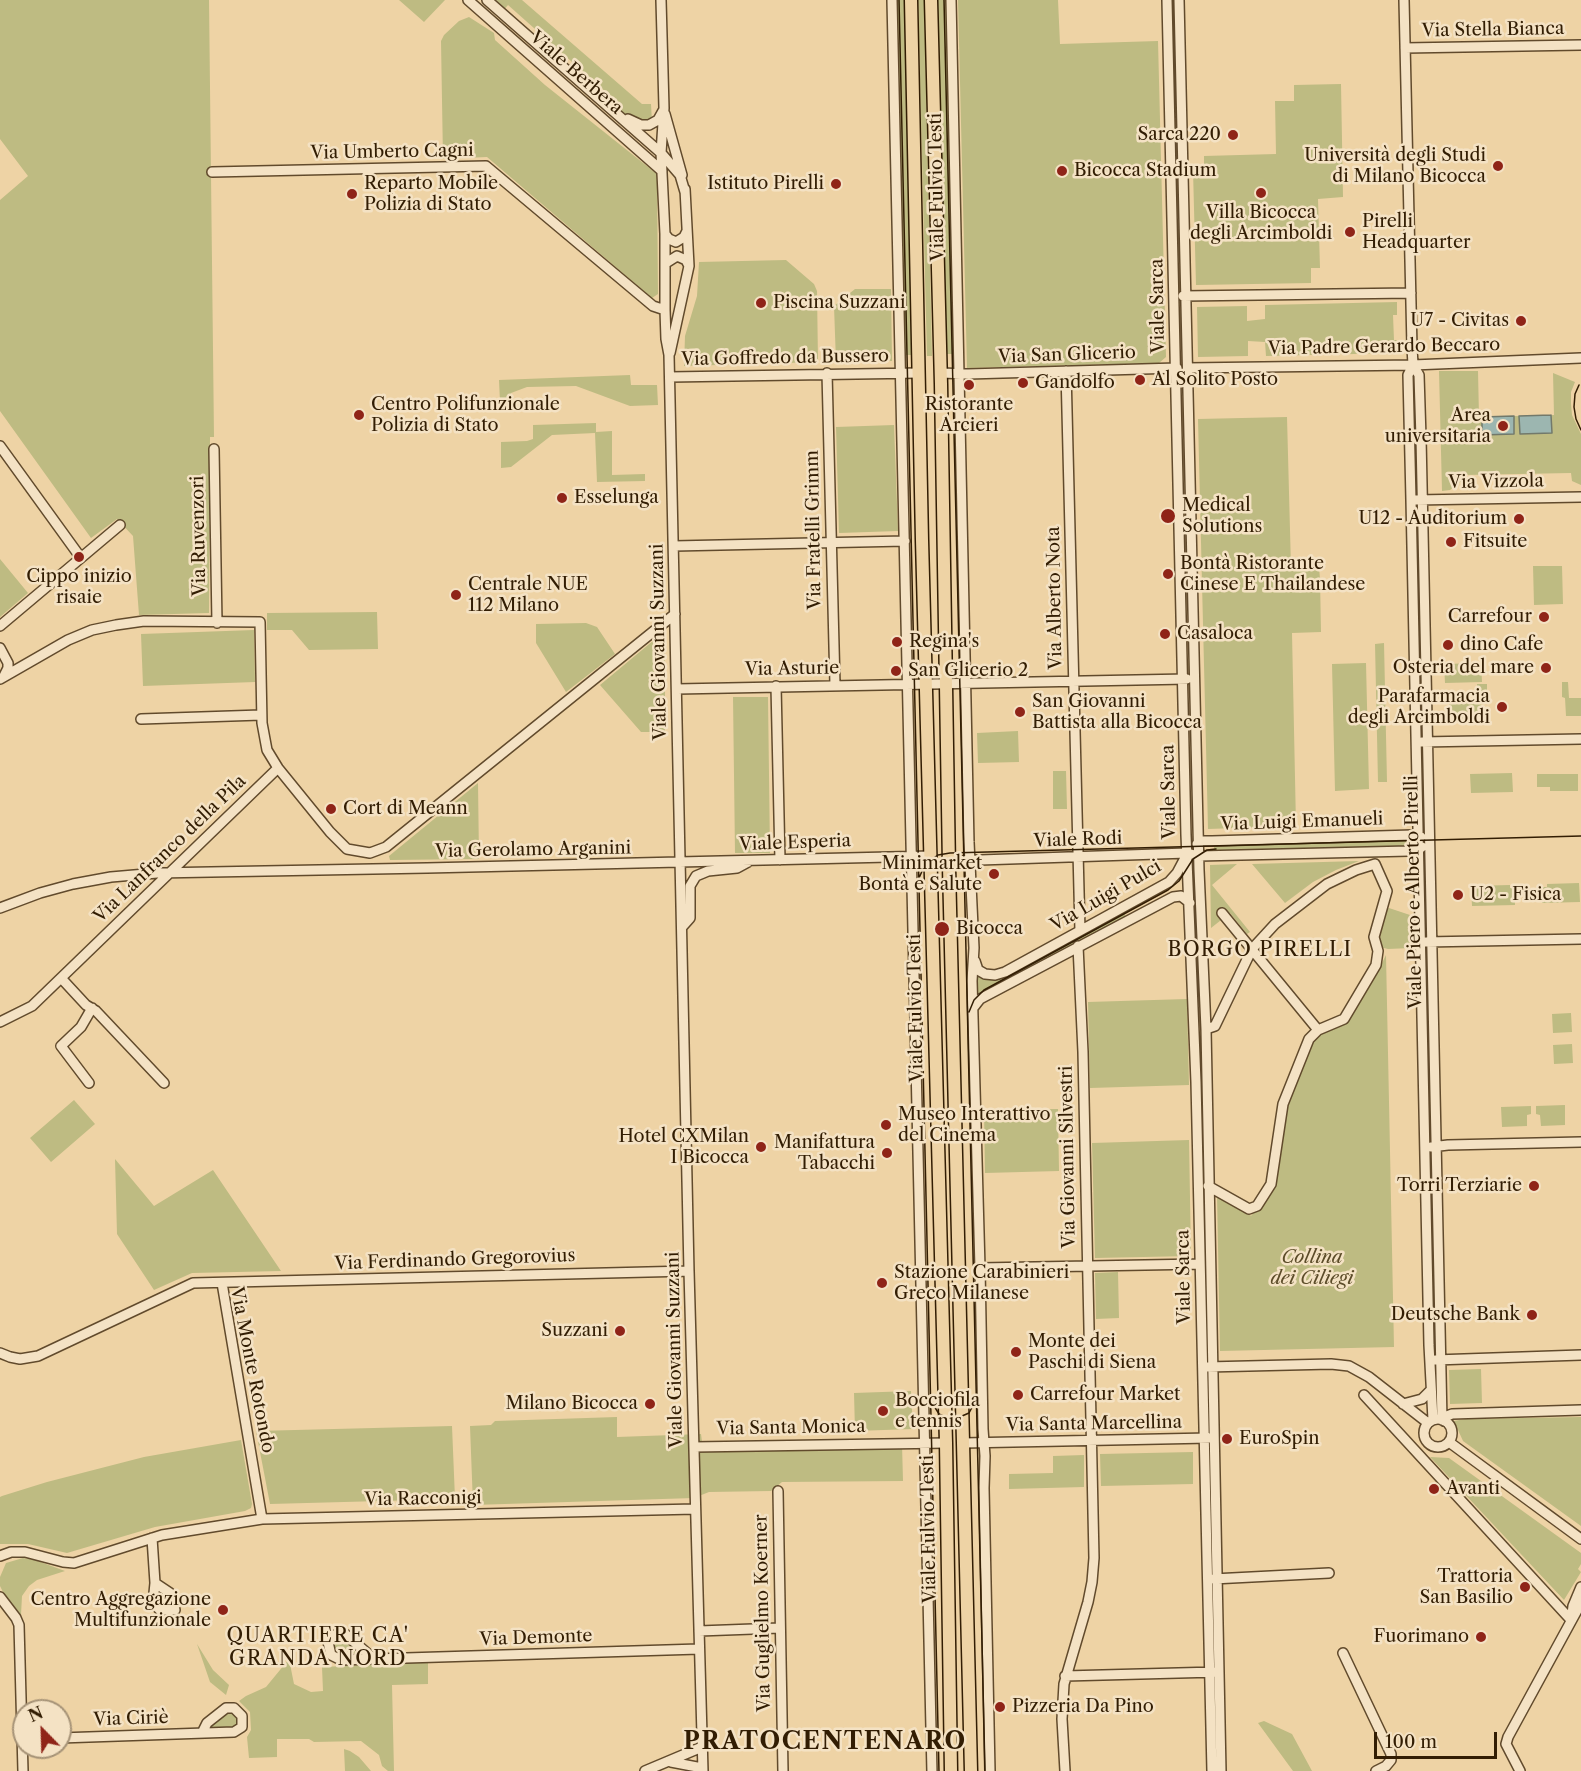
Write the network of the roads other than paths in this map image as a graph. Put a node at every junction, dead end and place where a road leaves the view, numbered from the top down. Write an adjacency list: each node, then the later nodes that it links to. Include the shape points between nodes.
1 (468, 0): 16 (street, Viale Berbera)
2 (487, 0): 14 (street, Viale Berbera)
3 (661, 0): 13 (street, Viale Giovanni Suzzani)
4 (892, 0): 35 (street, Viale Fulvio Testi)
5 (911, 0): 36 (main road, Viale Fulvio Testi)
6 (931, 0): 37 (main road, Viale Fulvio Testi)
7 (951, 0): 38 (street, Viale Fulvio Testi)
8 (1167, 0): 26 (street, Viale Sarca)
9 (1179, 0): 27 (street, Viale Sarca)
10 (1404, 0): 12 (street, Viale Piero e Alberto Pirelli)
11 (1581, 45): 12 (street, Via Stella Bianca)
12 (1406, 48): 25 (street, Viale Piero e Alberto Pirelli)
13 (664, 108): 14 (street, Viale Berbera, via 656,122 645,126); 17 (street, Viale Giovanni Suzzani); 20 (street, Viale Giovanni Suzzani)
14 (614, 111): 15 (street, Viale Berbera)
15 (647, 140): 16 (street); 17 (street, Viale Berbera)
16 (640, 151): 18 (street, Viale Berbera)
17 (661, 153): 18 (street, Viale Giovanni Suzzani); 20 (street, Viale Giovanni Suzzani, via 680,175)
18 (662, 171): 22 (street, Viale Giovanni Suzzani)
19 (212, 172): 28 (street, Via Umberto Cagni, via 486,166 653,306)
20 (685, 192): 21 (street, Viale Giovanni Suzzani)
21 (687, 231): 22 (street, via 676,242); 24 (street, Viale Giovanni Suzzani)
22 (665, 234): 23 (street, Viale Giovanni Suzzani)
23 (666, 263): 24 (street, via 677,256); 28 (street, Viale Giovanni Suzzani)
24 (689, 266): 29 (street, Viale Giovanni Suzzani)
25 (1411, 293): 27 (street); 31 (street, Viale Piero e Alberto Pirelli)
26 (1174, 296): 27 (street); 32 (street, Viale Sarca)
27 (1186, 296): 33 (street, Viale Sarca)
28 (665, 310): 29 (street, Viale Giovanni Suzzani)
29 (669, 355): 40 (street, Viale Giovanni Suzzani)
30 (1581, 358): 31 (street, Via Padre Gerardo Beccaro)
31 (1413, 365): 33 (street, Via Padre Gerardo Beccaro); 44 (street, Viale Piero e Alberto Pirelli, via 1408,373); 45 (street, Viale Piero e Alberto Pirelli, via 1419,375)
32 (1177, 368): 34 (street, Via San Glicerio); 58 (street, Viale Sarca)
33 (1188, 368): 59 (street, Viale Sarca)
34 (1066, 371): 38 (street, Via San Glicerio); 60 (street, Via Alberto Nota)
35 (900, 372): 36 (street); 39 (street, Via Goffredo da Bussero); 47 (street, Viale Fulvio Testi)
36 (919, 373): 37 (main road); 62 (main road, Viale Fulvio Testi)
37 (940, 373): 38 (street); 63 (main road, Viale Fulvio Testi)
38 (959, 373): 64 (street, Viale Fulvio Testi)
39 (827, 374): 40 (street, Via Goffredo da Bussero); 48 (street, Via Fratelli Grimm)
40 (670, 377): 49 (street, Viale Giovanni Suzzani)
41 (0, 446): 50 (street)
42 (214, 449): 52 (street, Via Ruvenzori)
43 (1581, 497): 45 (street, Via Vizzola)
44 (1411, 500): 45 (street, Via Vizzola); 71 (street, Viale Piero e Alberto Pirelli)
45 (1422, 500): 71 (street, Viale Piero e Alberto Pirelli)
46 (120, 525): 50 (street)
47 (904, 541): 48 (street); 61 (street, Viale Fulvio Testi)
48 (831, 543): 49 (street); 65 (street, Via Fratelli Grimm)
49 (674, 546): 51 (street, Viale Giovanni Suzzani)
50 (81, 558): 53 (street)
51 (675, 614): 67 (street, Viale Giovanni Suzzani); 76 (street)
52 (217, 623): 56 (street, via 144,621 92,630); 68 (street, via 260,622)
53 (0, 626)
54 (0, 648): 55 (street)
55 (8, 663): 56 (street); 57 (street)
56 (20, 666): 57 (street)
57 (1, 675)
58 (1183, 679): 59 (street); 60 (street); 79 (street, Viale Sarca)
59 (1195, 679): 74 (street, Viale Sarca)
60 (1074, 681): 64 (street); 83 (street, Via Alberto Nota)
61 (908, 683): 62 (street); 65 (street, Via Asturie); 80 (street, Viale Fulvio Testi)
62 (927, 683): 63 (street); 81 (main road, Viale Fulvio Testi)
63 (946, 683): 64 (street); 87 (main road, Viale Fulvio Testi)
64 (966, 683): 85 (street, Viale Fulvio Testi)
65 (835, 685): 66 (street, Via Asturie)
66 (776, 686): 67 (street, Via Asturie); 84 (street)
67 (677, 689): 88 (street, Viale Giovanni Suzzani)
68 (261, 715): 69 (street); 72 (street, via 267,750)
69 (141, 719)
70 (1581, 739): 71 (street)
71 (1422, 742): 73 (street, Viale Piero e Alberto Pirelli); 75 (street, Viale Piero e Alberto Pirelli)
72 (278, 768): 78 (street, via 330,832); 91 (street, Via Lanfranco della Pila)
73 (1418, 835): 74 (street, Via Luigi Emanueli); 75 (street); 77 (street, Viale Piero e Alberto Pirelli)
74 (1200, 841): 79 (street, Via Luigi Emanueli); 82 (street, Viale Sarca)
75 (1428, 842): 77 (street); 98 (street, Viale Piero e Alberto Pirelli)
76 (386, 847): 78 (street, via 370,853); 89 (street, via 381,862)
77 (1418, 850): 82 (street, Via Luigi Emanueli); 99 (street, Viale Piero e Alberto Pirelli)
78 (351, 851): 90 (street)
79 (1187, 853): 82 (street, Via Luigi Emanueli); 83 (street, Viale Rodi); 92 (street, Viale Sarca); 96 (street, Via Luigi Pulci, via 1169,882)
80 (911, 856): 81 (street); 84 (street, Viale Esperia); 135 (street, Viale Fulvio Testi)
81 (931, 856): 87 (main road); 136 (main road, Viale Fulvio Testi)
82 (1199, 856): 107 (street, Viale Sarca)
83 (1078, 857): 85 (street, Viale Rodi); 96 (street, Via Alberto Nota)
84 (780, 860): 86 (street, Viale Esperia)
85 (970, 860): 87 (street); 102 (street, Viale Fulvio Testi)
86 (750, 861): 88 (street, Viale Esperia); 95 (street, Viale Giovanni Suzzani, via 696,876 690,886 690,918)
87 (950, 861): 137 (main road, Viale Fulvio Testi)
88 (681, 863): 89 (street, Via Gerolamo Arganini); 95 (street, Viale Giovanni Suzzani)
89 (386, 869): 90 (street, Via Gerolamo Arganini)
90 (348, 870): 91 (street, Via Gerolamo Arganini)
91 (168, 874): 93 (street, Via Gerolamo Arganini, via 73,884); 103 (street, Via Lanfranco della Pila)
92 (1190, 903): 100 (street, Via Luigi Pulci, via 1174,896); 114 (street, Viale Sarca)
93 (0, 908)
94 (1222, 913): 101 (street)
95 (682, 927): 117 (street, Viale Giovanni Suzzani)
96 (1080, 931): 102 (street, Via Luigi Pulci, via 998,975 980,971)
97 (1581, 939): 98 (street)
98 (1431, 942): 99 (street); 112 (street, Viale Piero e Alberto Pirelli)
99 (1420, 943): 112 (street, Viale Piero e Alberto Pirelli)
100 (1078, 946): 105 (street, Via Luigi Pulci, via 980,999); 115 (street, Via Giovanni Silvestri)
101 (1252, 949): 107 (street, via 1215,1026); 108 (street); 108 (street, via 1311,895 1343,875 1375,864 1387,891 1374,937 1376,965 1344,1019)
102 (974, 958): 105 (street, Viale Fulvio Testi)
103 (61, 978): 104 (street); 106 (street, Via Lanfranco della Pila, via 32,1006)
104 (92, 1008): 109 (street, via 81,1027 61,1046); 110 (street)
105 (973, 1008): 116 (street, Viale Fulvio Testi)
106 (0, 1022)
107 (1206, 1029): 113 (street, Viale Sarca)
108 (1318, 1030): 113 (street, via 1309,1039 1285,1095 1272,1183 1257,1206 1247,1209)
109 (89, 1083)
110 (164, 1083)
111 (1581, 1142): 112 (street)
112 (1431, 1147): 121 (street, Viale Piero e Alberto Pirelli); 122 (street, Viale Piero e Alberto Pirelli)
113 (1208, 1186): 124 (street, Viale Sarca)
114 (1200, 1264): 115 (street); 123 (street, Viale Sarca)
115 (1087, 1266): 116 (street); 132 (street, Via Giovanni Silvestri)
116 (981, 1268): 133 (street, Viale Fulvio Testi)
117 (689, 1271): 118 (street, Via Ferdinando Gregorovius); 138 (street, Viale Giovanni Suzzani)
118 (222, 1283): 119 (street, Via Monte Rotondo, via 187,1285 33,1358 16,1359); 141 (street, Via Monte Rotondo)
119 (0, 1353)
120 (1581, 1355): 122 (street)
121 (1430, 1360): 122 (street); 125 (street, Viale Piero e Alberto Pirelli)
122 (1441, 1360): 129 (street, Viale Piero e Alberto Pirelli)
123 (1202, 1367): 124 (street); 130 (street, Viale Sarca)
124 (1213, 1367): 127 (street, via 1342,1365 1360,1371); 131 (street, Viale Sarca)
125 (1431, 1390): 127 (street, via 1422,1399); 129 (street, Viale Piero e Alberto Pirelli)
126 (1364, 1395): 152 (street)
127 (1403, 1404): 129 (street)
128 (1581, 1410): 129 (street, via 1452,1414)
129 (1437, 1421): 134 (street, Viale Piero e Alberto Pirelli, via 1452,1430); 134 (street, Viale Piero e Alberto Pirelli, via 1424,1433 1429,1444 1438,1447)
130 (1204, 1438): 131 (street); 132 (street, Via Santa Marcellina); 146 (street, Viale Sarca)
131 (1215, 1438): 147 (street, Viale Sarca)
132 (1090, 1441): 133 (street, Via Santa Marcellina); 160 (street, Via Giovanni Silvestri, via 1093,1575)
133 (984, 1442): 137 (street, Via Santa Marcellina); 172 (street, Viale Fulvio Testi)
134 (1449, 1442): 143 (street)
135 (925, 1443): 136 (street, Via Santa Monica); 138 (street, Via Santa Monica); 169 (street, Viale Fulvio Testi)
136 (946, 1443): 137 (main road); 170 (main road, Viale Fulvio Testi)
137 (964, 1443): 171 (main road, Viale Fulvio Testi)
138 (694, 1447): 140 (street, Viale Giovanni Suzzani)
139 (778, 1491): 153 (street, Via Guglielmo Koerner)
140 (696, 1509): 141 (street, Via Racconigi); 154 (street, Viale Giovanni Suzzani)
141 (262, 1519): 142 (street, Via Racconigi)
142 (152, 1538): 144 (street, Via Racconigi, via 74,1563 25,1551); 148 (street)
143 (1581, 1539)
144 (0, 1556)
145 (1329, 1573): 147 (street)
146 (1208, 1579): 147 (street); 158 (street, Viale Sarca)
147 (1218, 1579): 159 (street, Viale Sarca)
148 (155, 1583)
149 (1581, 1588): 152 (street)
150 (0, 1597): 161 (street, via 19,1625)
151 (1581, 1603): 152 (street)
152 (1571, 1620): 177 (street, via 1506,1744)
153 (780, 1628): 154 (street); 168 (street, Via Guglielmo Koerner)
154 (699, 1631): 155 (street, Viale Giovanni Suzzani)
155 (699, 1649): 157 (street, Via Demonte); 164 (street, Viale Giovanni Suzzani)
156 (1343, 1653): 176 (street, via 1391,1754 1386,1766)
157 (374, 1659): 157 (street, Via Demonte, via 345,1634 335,1635 328,1642 329,1651 338,1660)
158 (1210, 1672): 159 (street); 160 (street); 174 (street, Viale Sarca)
159 (1220, 1672): 175 (street, Viale Sarca)
160 (1065, 1676): 173 (street, Via Giovanni Silvestri)
161 (22, 1699)
162 (202, 1733): 163 (street, Via Ciriè)
163 (72, 1738)
164 (702, 1747): 165 (street); 166 (street, Viale Giovanni Suzzani)
165 (670, 1762): 166 (street); 167 (street)
166 (702, 1770)
167 (645, 1771)
168 (783, 1771)
169 (932, 1771)
170 (951, 1771)
171 (971, 1771)
172 (990, 1771)
173 (1065, 1771)
174 (1212, 1771)
175 (1221, 1771)
176 (1376, 1771)
177 (1520, 1771)

